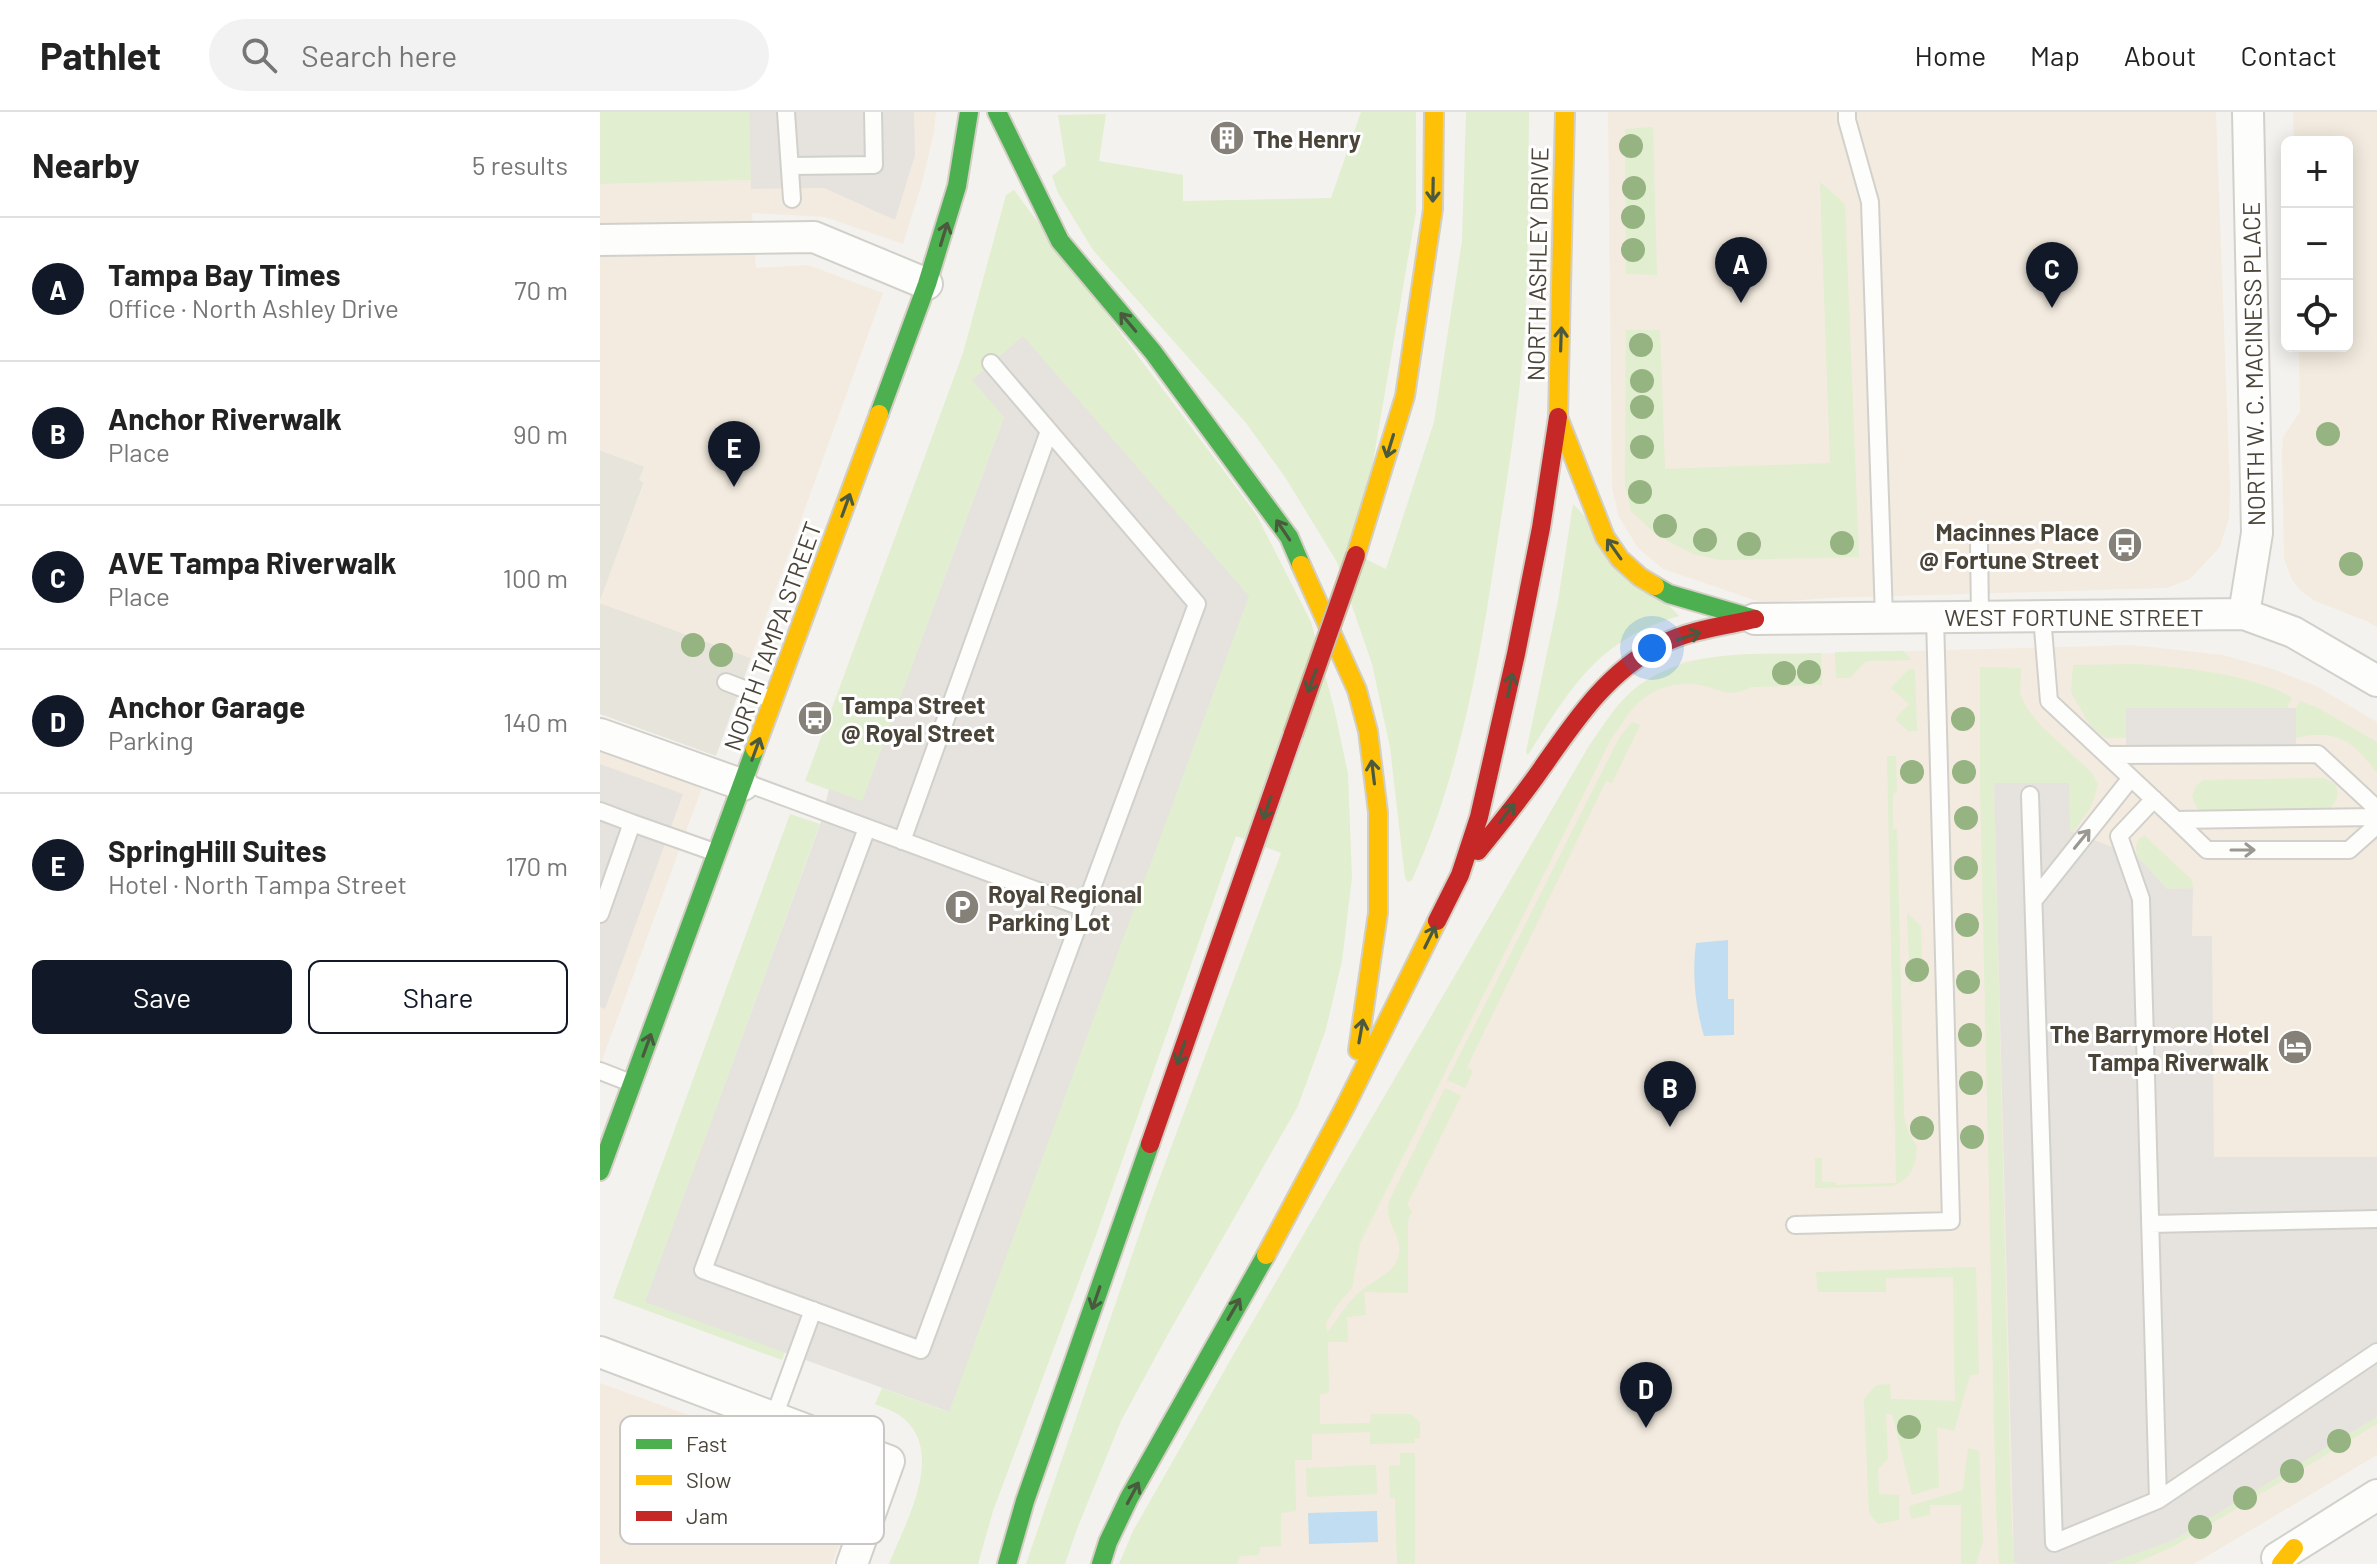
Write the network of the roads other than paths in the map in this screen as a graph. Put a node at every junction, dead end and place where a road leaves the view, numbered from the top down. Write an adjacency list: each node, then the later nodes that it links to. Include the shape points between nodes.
1 (786, 112): 9 (lane)
2 (873, 112): 9 (lane, via 874,165)
3 (969, 112): 12 (main road, NORTH TAMPA STREET, one-way to 3, via 957,186)
4 (997, 112): 47 (main road, one-way to 4, via 1378,913 1378,812 1357,690 1289,537 1153,352 1060,241)
5 (1434, 112): 64 (main road, one-way to 64, bridge, via 1433,209 1405,396 1356,555)
6 (1565, 112): 14 (main road, NORTH ASHLEY DRIVE, one-way to 6)
7 (1847, 112): 20 (lane, via 1870,202)
8 (2248, 112): 17 (street, NORTH W. C. MACINESS PLACE, via 2257,533)
9 (790, 166): 10 (lane)
10 (792, 199)
11 (600, 240): 12 (street, via 814,237)
12 (927, 284): 25 (main road, NORTH TAMPA STREET, one-way to 12)
13 (991, 363): 15 (lane)
14 (1558, 417): 22 (main road, one-way to 14, via 1669,594 1620,559 1594,513); 41 (main road, NORTH ASHLEY DRIVE, one-way to 14, via 1479,817 1516,654)
15 (1049, 431): 39 (lane); 43 (lane, via 1197,604)
16 (1979, 543): 18 (lane)
17 (2244, 614): 19 (street, WEST FORTUNE STREET); 23 (street, WEST FORTUNE STREET, via 2293,632)
18 (1980, 616): 19 (street, WEST FORTUNE STREET); 21 (street, WEST FORTUNE STREET)
19 (2042, 616): 27 (lane, via 2049,701)
20 (1884, 617): 21 (street, WEST FORTUNE STREET); 22 (street, WEST FORTUNE STREET)
21 (1935, 617): 51 (lane, via 1951,1221)
22 (1755, 619): 41 (main road, one-way to 22, via 1599,690 1628,664 1662,644)
23 (2377, 681)
24 (726, 682): 25 (lane)
25 (774, 700): 29 (main road, NORTH TAMPA STREET, one-way to 25)
26 (600, 734): 29 (street)
27 (2107, 755): 28 (lane); 32 (lane, via 2318,754)
28 (2131, 778): 31 (lane); 42 (lane, one-way to 28)
29 (743, 784): 38 (lane); 40 (main road, NORTH TAMPA STREET)
30 (2030, 795): 42 (lane)
31 (2154, 799): 35 (lane); 50 (lane, via 2119,836 2141,899)
32 (2377, 809)
33 (600, 811): 36 (lane)
34 (2377, 817): 35 (lane)
35 (2176, 820): 37 (lane, one-way to 37, via 2207,850 2349,850)
36 (632, 823): 40 (lane); 44 (lane)
37 (2377, 825)
38 (867, 828): 39 (lane); 52 (lane, via 703,1270)
39 (902, 841): 43 (lane)
40 (717, 853): 46 (main road, NORTH TAMPA STREET, one-way to 40)
41 (1460, 875): 47 (main road, one-way to 41)
42 (2034, 900): 60 (lane, via 2054,1543)
43 (1084, 908): 52 (lane, via 921,1350)
44 (600, 914)
45 (600, 1071): 46 (lane)
46 (633, 1083): 48 (main road, NORTH TAMPA STREET)
47 (1345, 1107): 65 (main road, one-way to 47, via 1129,1498)
48 (600, 1171)
49 (2377, 1219): 50 (lane)
50 (2150, 1224): 60 (lane)
51 (1795, 1225)
52 (813, 1310): 56 (lane)
53 (600, 1352): 55 (street)
54 (2377, 1352): 60 (lane)
55 (771, 1416)
56 (774, 1416)
57 (884, 1459): 58 (street, via 889,1461)
58 (884, 1475)
59 (2377, 1495): 62 (street)
60 (2158, 1500)
61 (859, 1544): 63 (street)
62 (2281, 1559)
63 (852, 1564)
64 (1007, 1564)
65 (1101, 1564)

